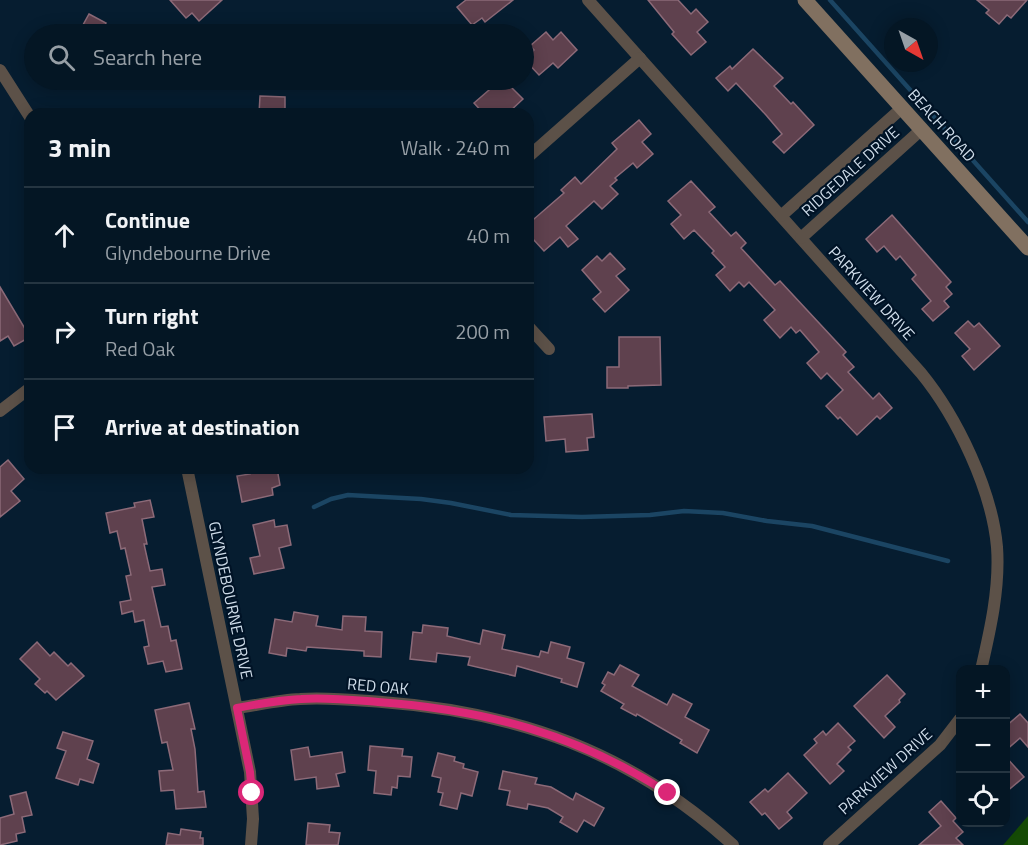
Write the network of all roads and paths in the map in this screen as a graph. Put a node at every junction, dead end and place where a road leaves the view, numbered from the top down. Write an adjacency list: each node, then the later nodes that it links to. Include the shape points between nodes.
1 (588, 0): 3 (street, PARKVIEW DRIVE)
2 (805, 0): 6 (street, BEACH ROAD)
3 (640, 58): 8 (street); 9 (street, PARKVIEW DRIVE)
4 (0, 70): 5 (street)
5 (24, 108)
6 (902, 108): 7 (street, BEACH ROAD); 9 (street, RIDGEDALE DRIVE)
7 (922, 129): 10 (street, RIDGEDALE DRIVE); 11 (street, BEACH ROAD)
8 (534, 152)
9 (781, 216): 10 (street, PARKVIEW DRIVE)
10 (801, 238): 17 (street, PARKVIEW DRIVE, via 932,386 971,458 997,546 995,598)
11 (1028, 248)
12 (534, 333): 13 (street)
13 (549, 349)
14 (24, 393): 15 (street)
15 (0, 411)
16 (188, 474): 18 (street, GLYNDEBOURNE DRIVE)
17 (982, 665)
18 (237, 708): 20 (street, GLYNDEBOURNE DRIVE, via 250,772); 21 (street, RED OAK, via 324,698 432,707 504,720 565,739 622,765 684,805)
19 (956, 724): 22 (street, PARKVIEW DRIVE, via 940,745)
20 (251, 845)
21 (733, 845)
22 (829, 845)

